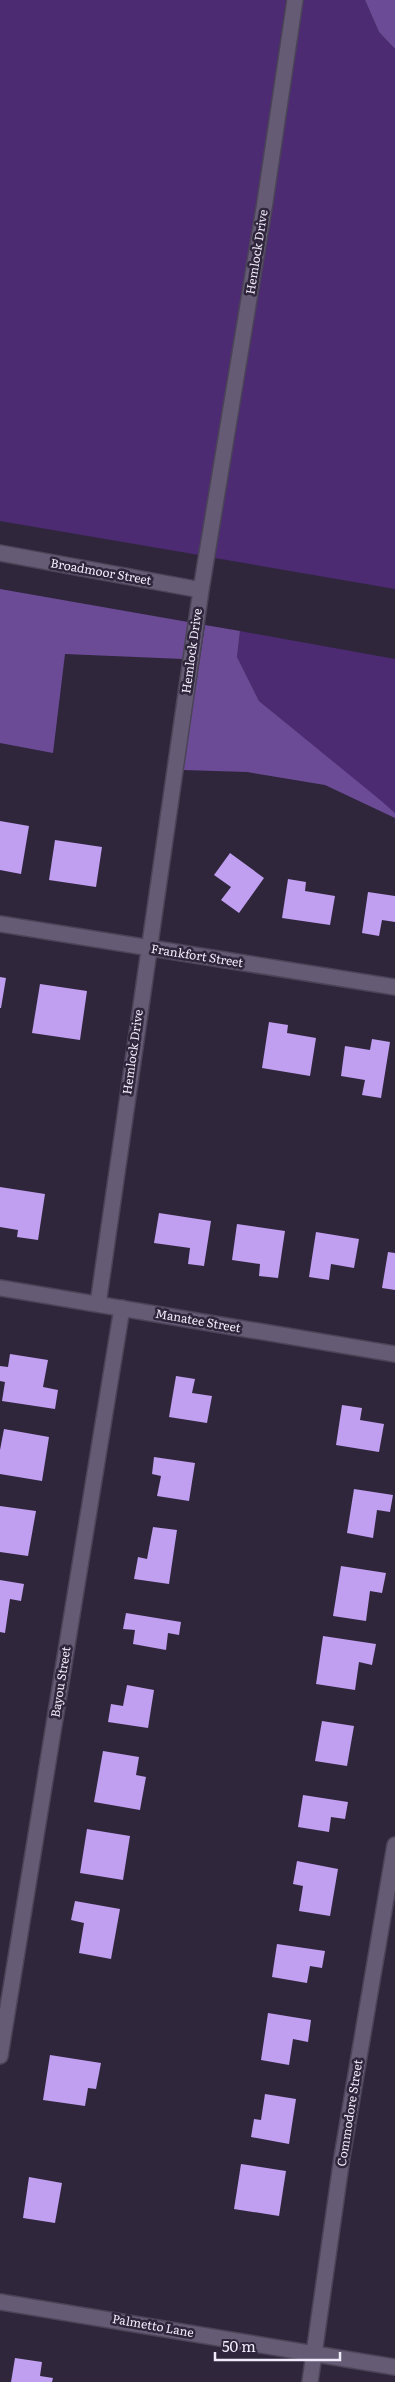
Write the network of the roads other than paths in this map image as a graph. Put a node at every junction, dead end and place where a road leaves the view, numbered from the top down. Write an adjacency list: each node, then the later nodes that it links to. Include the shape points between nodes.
1 (295, 0): 3 (street, Hemlock Drive)
2 (0, 553): 3 (street, Broadmoor Street)
3 (201, 590): 5 (street, Hemlock Drive)
4 (0, 924): 5 (street, Frankfort Street)
5 (148, 949): 6 (street, Frankfort Street); 8 (street, Hemlock Drive)
6 (395, 987)
7 (0, 1288): 8 (street, Manatee Street)
8 (98, 1304): 9 (street, Manatee Street)
9 (122, 1308): 10 (street, Manatee Street); 12 (street, Bayou Street)
10 (395, 1354)
11 (395, 1844): 14 (street, Commodore Street, via 342,2157)
12 (0, 2056)
13 (0, 2302): 14 (street, Palmetto Lane)
14 (315, 2354): 15 (street, Palmetto Lane); 16 (street, Commodore Street)
15 (395, 2367)
16 (310, 2382)

